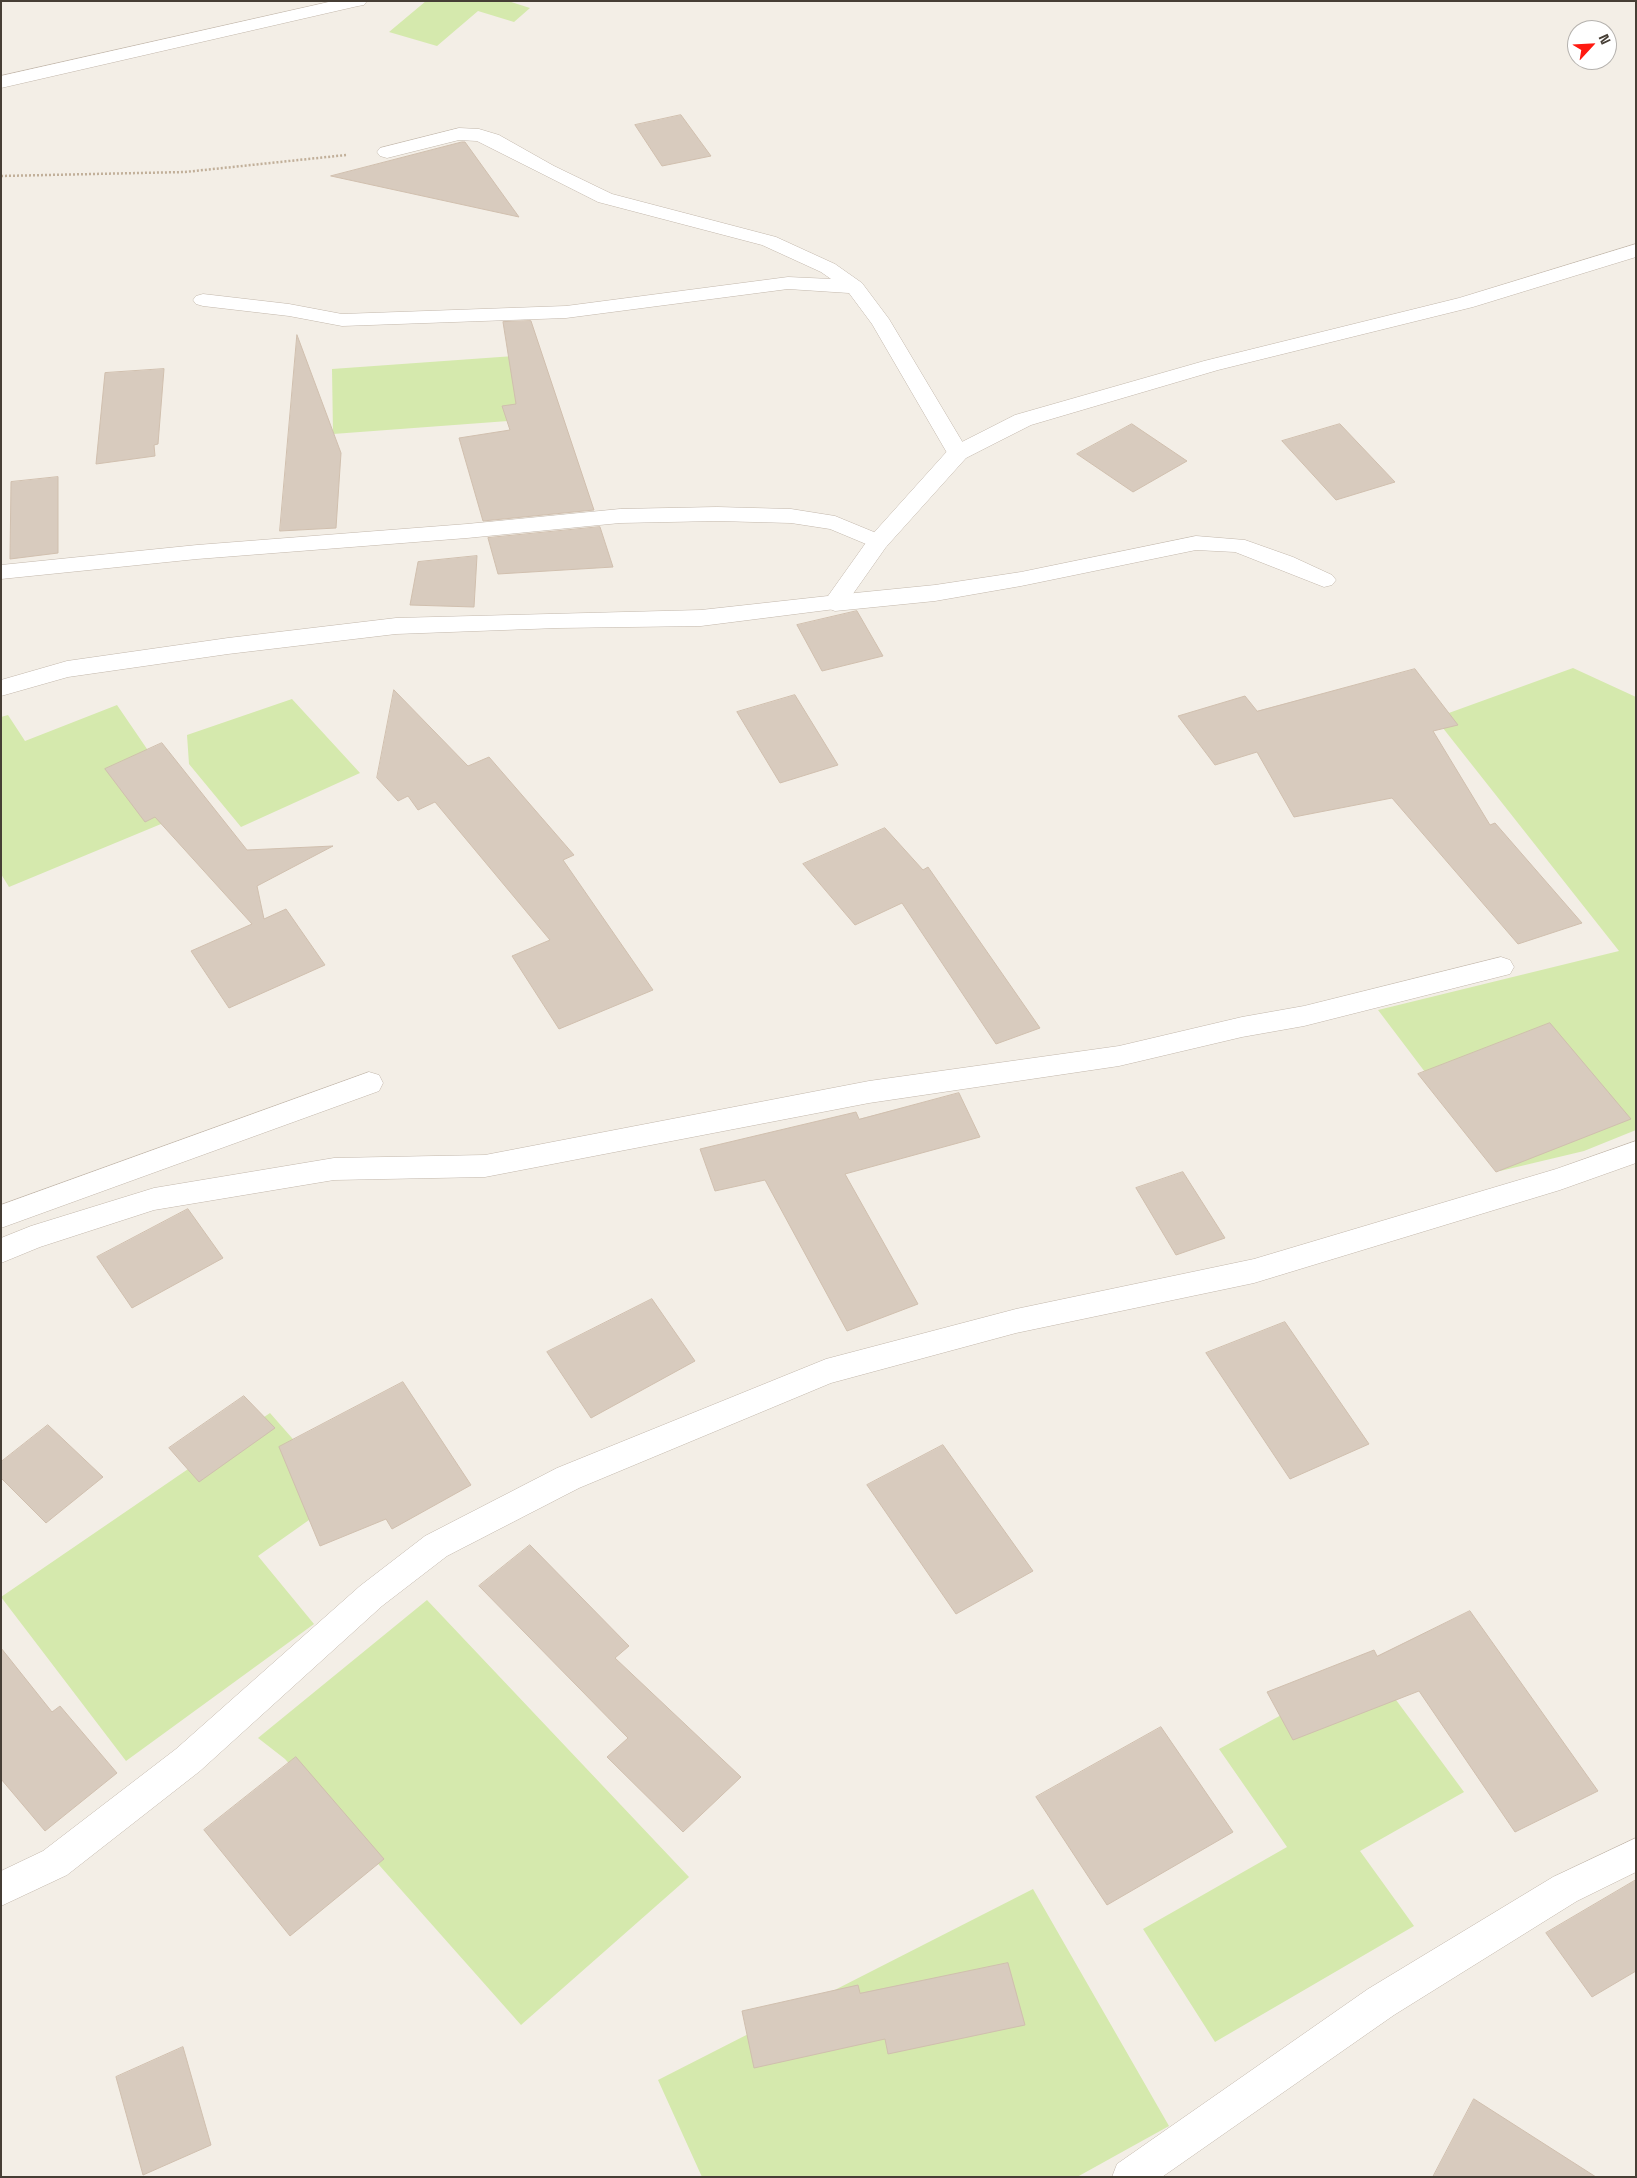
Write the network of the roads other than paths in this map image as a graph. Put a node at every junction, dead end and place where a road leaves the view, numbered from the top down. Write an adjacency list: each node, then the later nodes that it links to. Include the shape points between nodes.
1 (358, 1): 2 (street)
2 (1, 82)
3 (387, 152): 5 (street, via 459,134 479,135 605,198 769,241 828,268)
4 (1636, 250): 7 (street, via 1466,303 1210,365 1099,397 1023,420)
5 (854, 287): 6 (street, via 788,283 566,312 342,320); 7 (street, via 882,323)
6 (203, 300)
7 (958, 454): 8 (street)
8 (878, 542): 9 (street, via 835,523 791,516 620,516 178,553); 11 (street)
9 (1, 572)
10 (1324, 580): 11 (street, via 1237,545 1196,543 1021,579 935,593)
11 (835, 603): 12 (street, via 701,618 396,626 67,669)
12 (1, 688)
13 (1501, 967): 17 (street, via 1304,1016 1119,1056 869,1092 485,1166 334,1169 154,1199 31,1238)
14 (369, 1083): 16 (street)
15 (1636, 1152): 19 (street, via 1560,1179 1254,1271 1016,1321 826,1372 568,1478 436,1546 371,1596 180,1766 55,1863)
16 (1, 1216)
17 (1, 1251)
18 (1636, 1854): 20 (street, via 1565,1889 1381,2002)
19 (1, 1889)
20 (1130, 2177)

